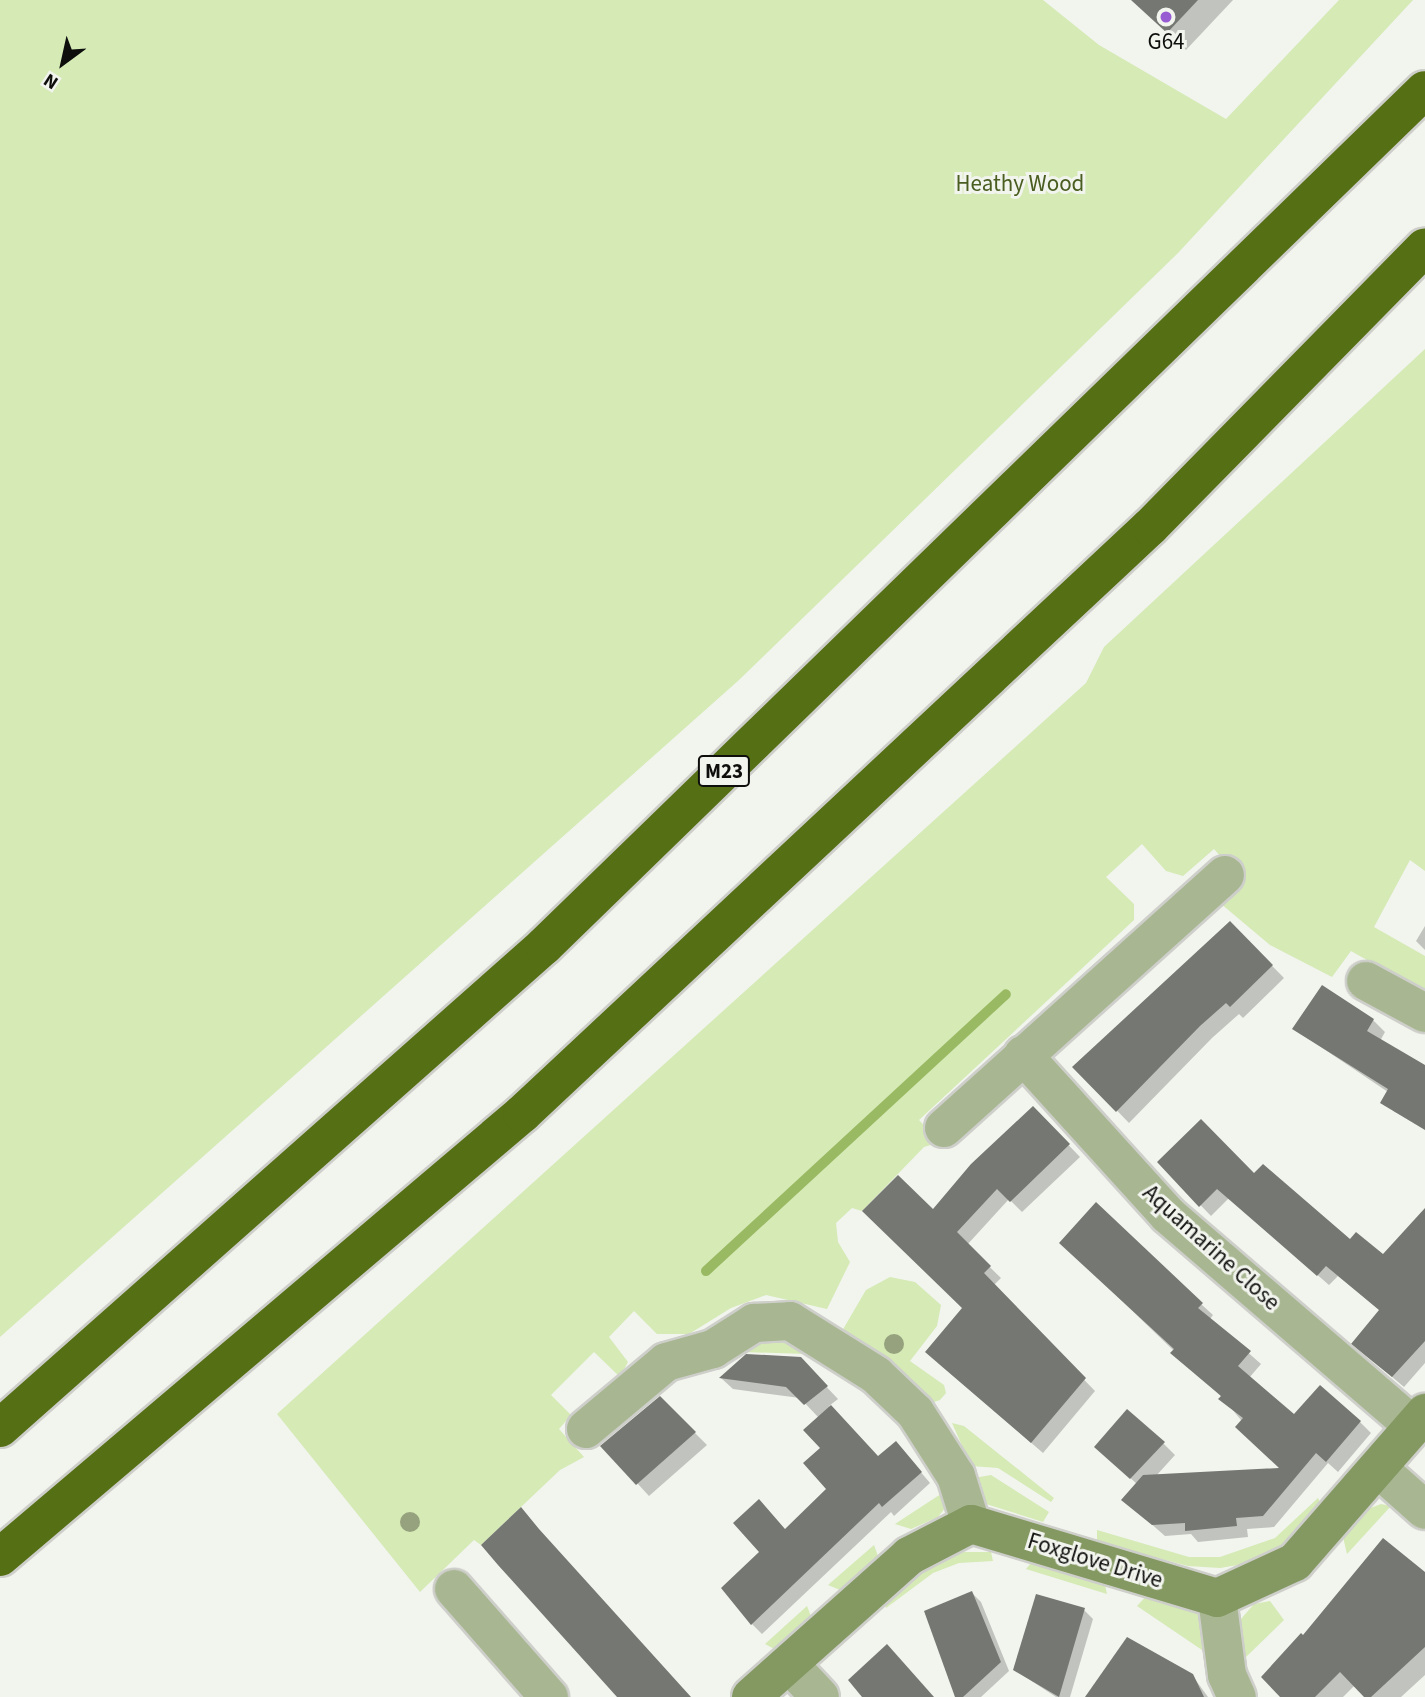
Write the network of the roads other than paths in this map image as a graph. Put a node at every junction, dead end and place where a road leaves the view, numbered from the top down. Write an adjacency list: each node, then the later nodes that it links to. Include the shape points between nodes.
1 (1425, 90): 9 (highway, M23, via 544,946)
2 (1425, 247): 14 (highway, via 1150,527 522,1114)
3 (1225, 875): 6 (street)
4 (1366, 981): 5 (street)
5 (1425, 1013)
6 (1023, 1055): 7 (street); 8 (street, Aquamarine Close, via 1168,1215)
7 (944, 1128)
8 (1419, 1419): 11 (street)
9 (0, 1427)
10 (586, 1429): 13 (street, via 666,1362 713,1349 754,1323 790,1321 876,1375 915,1412 956,1476)
11 (1380, 1470): 12 (street); 16 (street, via 1295,1562)
12 (1425, 1510)
13 (971, 1524): 16 (street, Foxglove Drive); 17 (street, via 909,1556)
14 (0, 1557)
15 (454, 1589): 18 (street)
16 (1217, 1598): 21 (street, via 1227,1675)
17 (789, 1664): 19 (street); 20 (street)
18 (549, 1697)
19 (751, 1697)
20 (820, 1697)
21 (1237, 1697)

